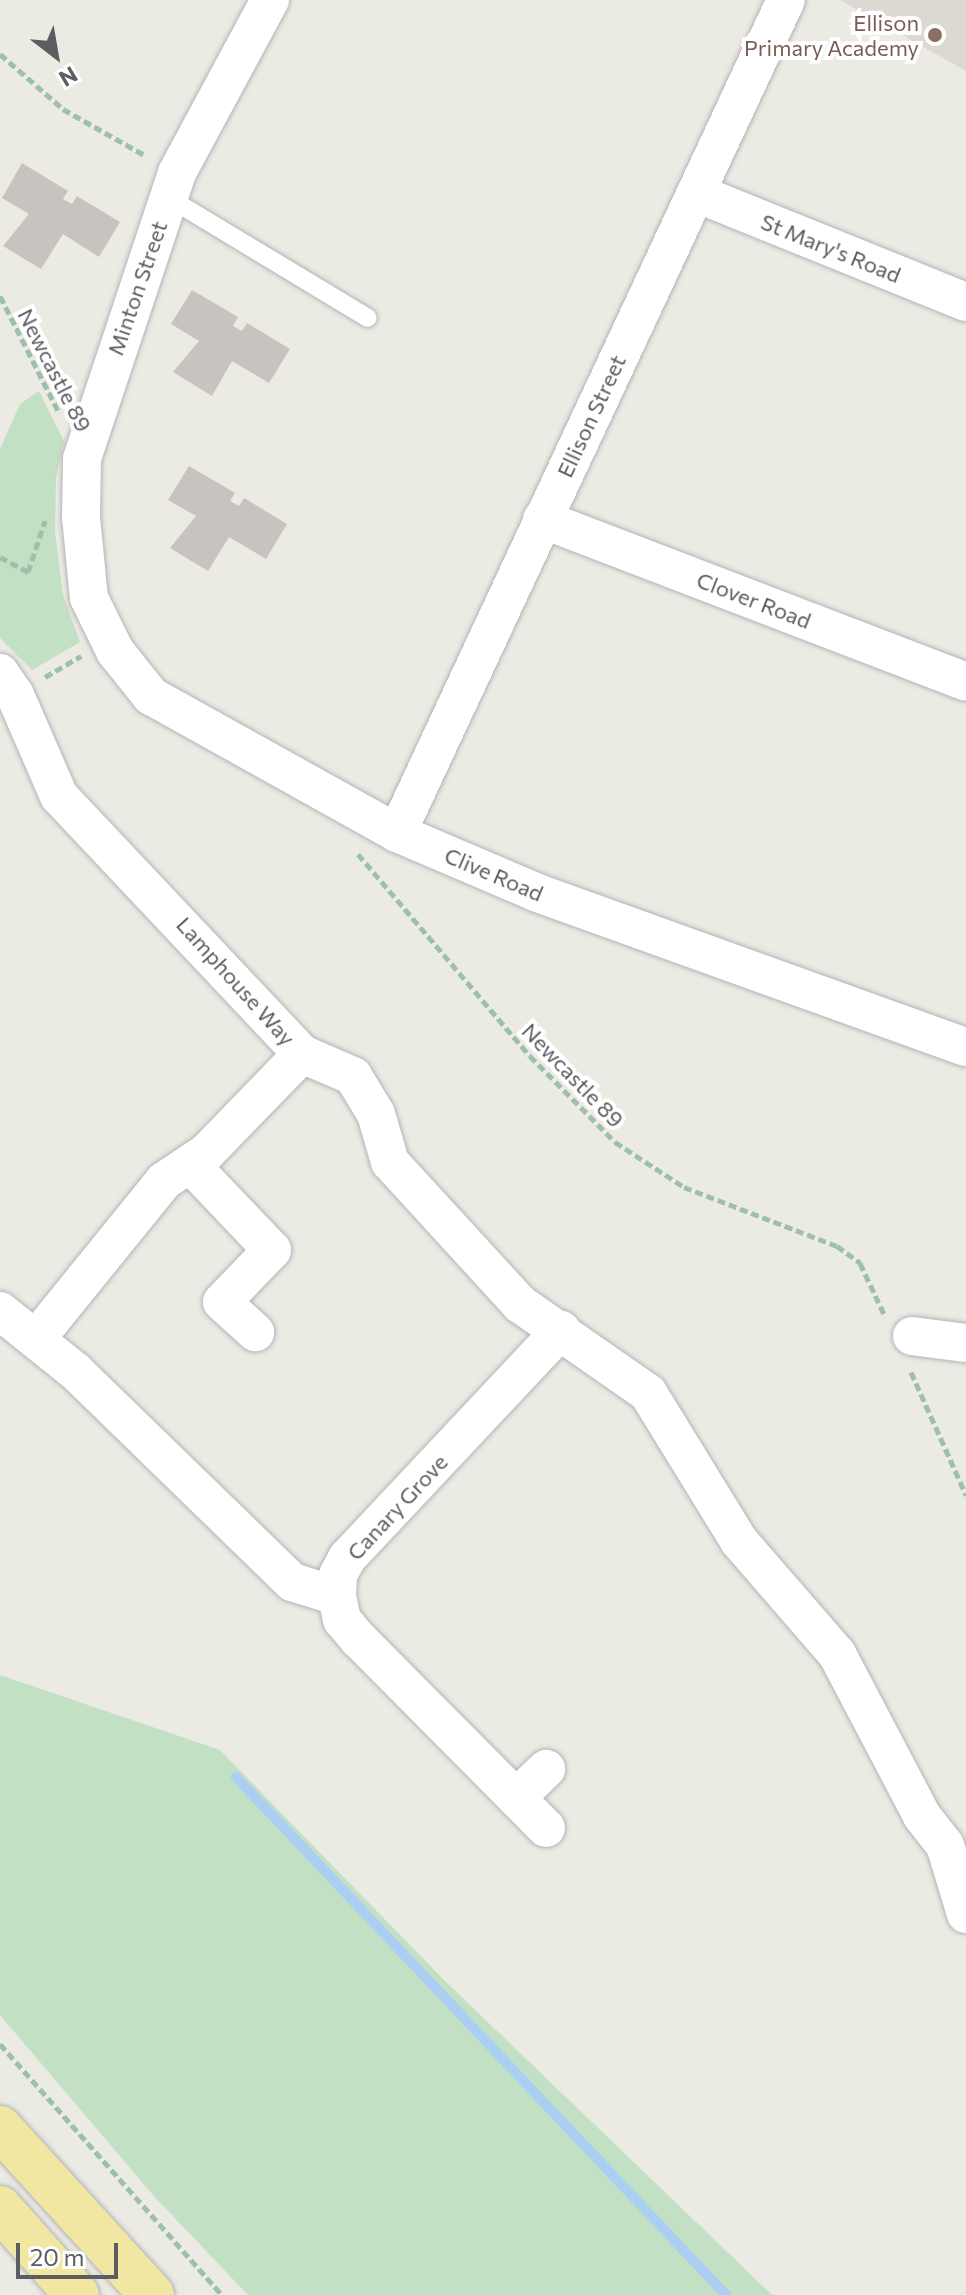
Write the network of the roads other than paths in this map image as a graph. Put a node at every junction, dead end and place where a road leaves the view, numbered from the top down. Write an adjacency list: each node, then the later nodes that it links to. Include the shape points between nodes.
1 (270, 0): 3 (street, Minton Street)
2 (786, 0): 4 (street, Ellison Street)
3 (173, 185): 6 (lane); 8 (street, Minton Street, via 82,459)
4 (696, 193): 5 (street, St Mary's Road); 7 (street, Ellison Street)
5 (966, 302)
6 (368, 318)
7 (542, 519): 9 (street, Clover Road); 11 (street, Ellison Street)
8 (89, 598): 11 (street, Clive Road, via 110,640 151,696)
9 (966, 682)
10 (7, 684): 13 (street, Lamphouse Way, via 59,796)
11 (397, 833): 12 (street, Clive Road, via 535,892)
12 (966, 1047)
13 (302, 1054): 14 (street); 16 (street, Lamphouse Way, via 353,1076 376,1114 390,1162 520,1304)
14 (190, 1164): 17 (street, via 272,1250 222,1302); 19 (street, via 164,1181)
15 (0, 1311): 19 (street)
16 (561, 1330): 21 (street, Canary Grove, via 347,1558 338,1575); 25 (street, Lamphouse Way, via 648,1393 739,1541 837,1654 922,1816 945,1845)
17 (255, 1332)
18 (903, 1335): 20 (street)
19 (36, 1339): 21 (street, via 292,1582)
20 (966, 1343)
21 (337, 1596): 23 (street, via 342,1620 359,1640)
22 (546, 1769): 23 (street)
23 (516, 1798): 24 (street)
24 (546, 1828)
25 (966, 1914)
26 (0, 2128): 31 (highway)
27 (0, 2208): 29 (highway)
28 (0, 2216): 29 (highway)
29 (44, 2260): 30 (highway)
30 (77, 2295)
31 (152, 2295)

